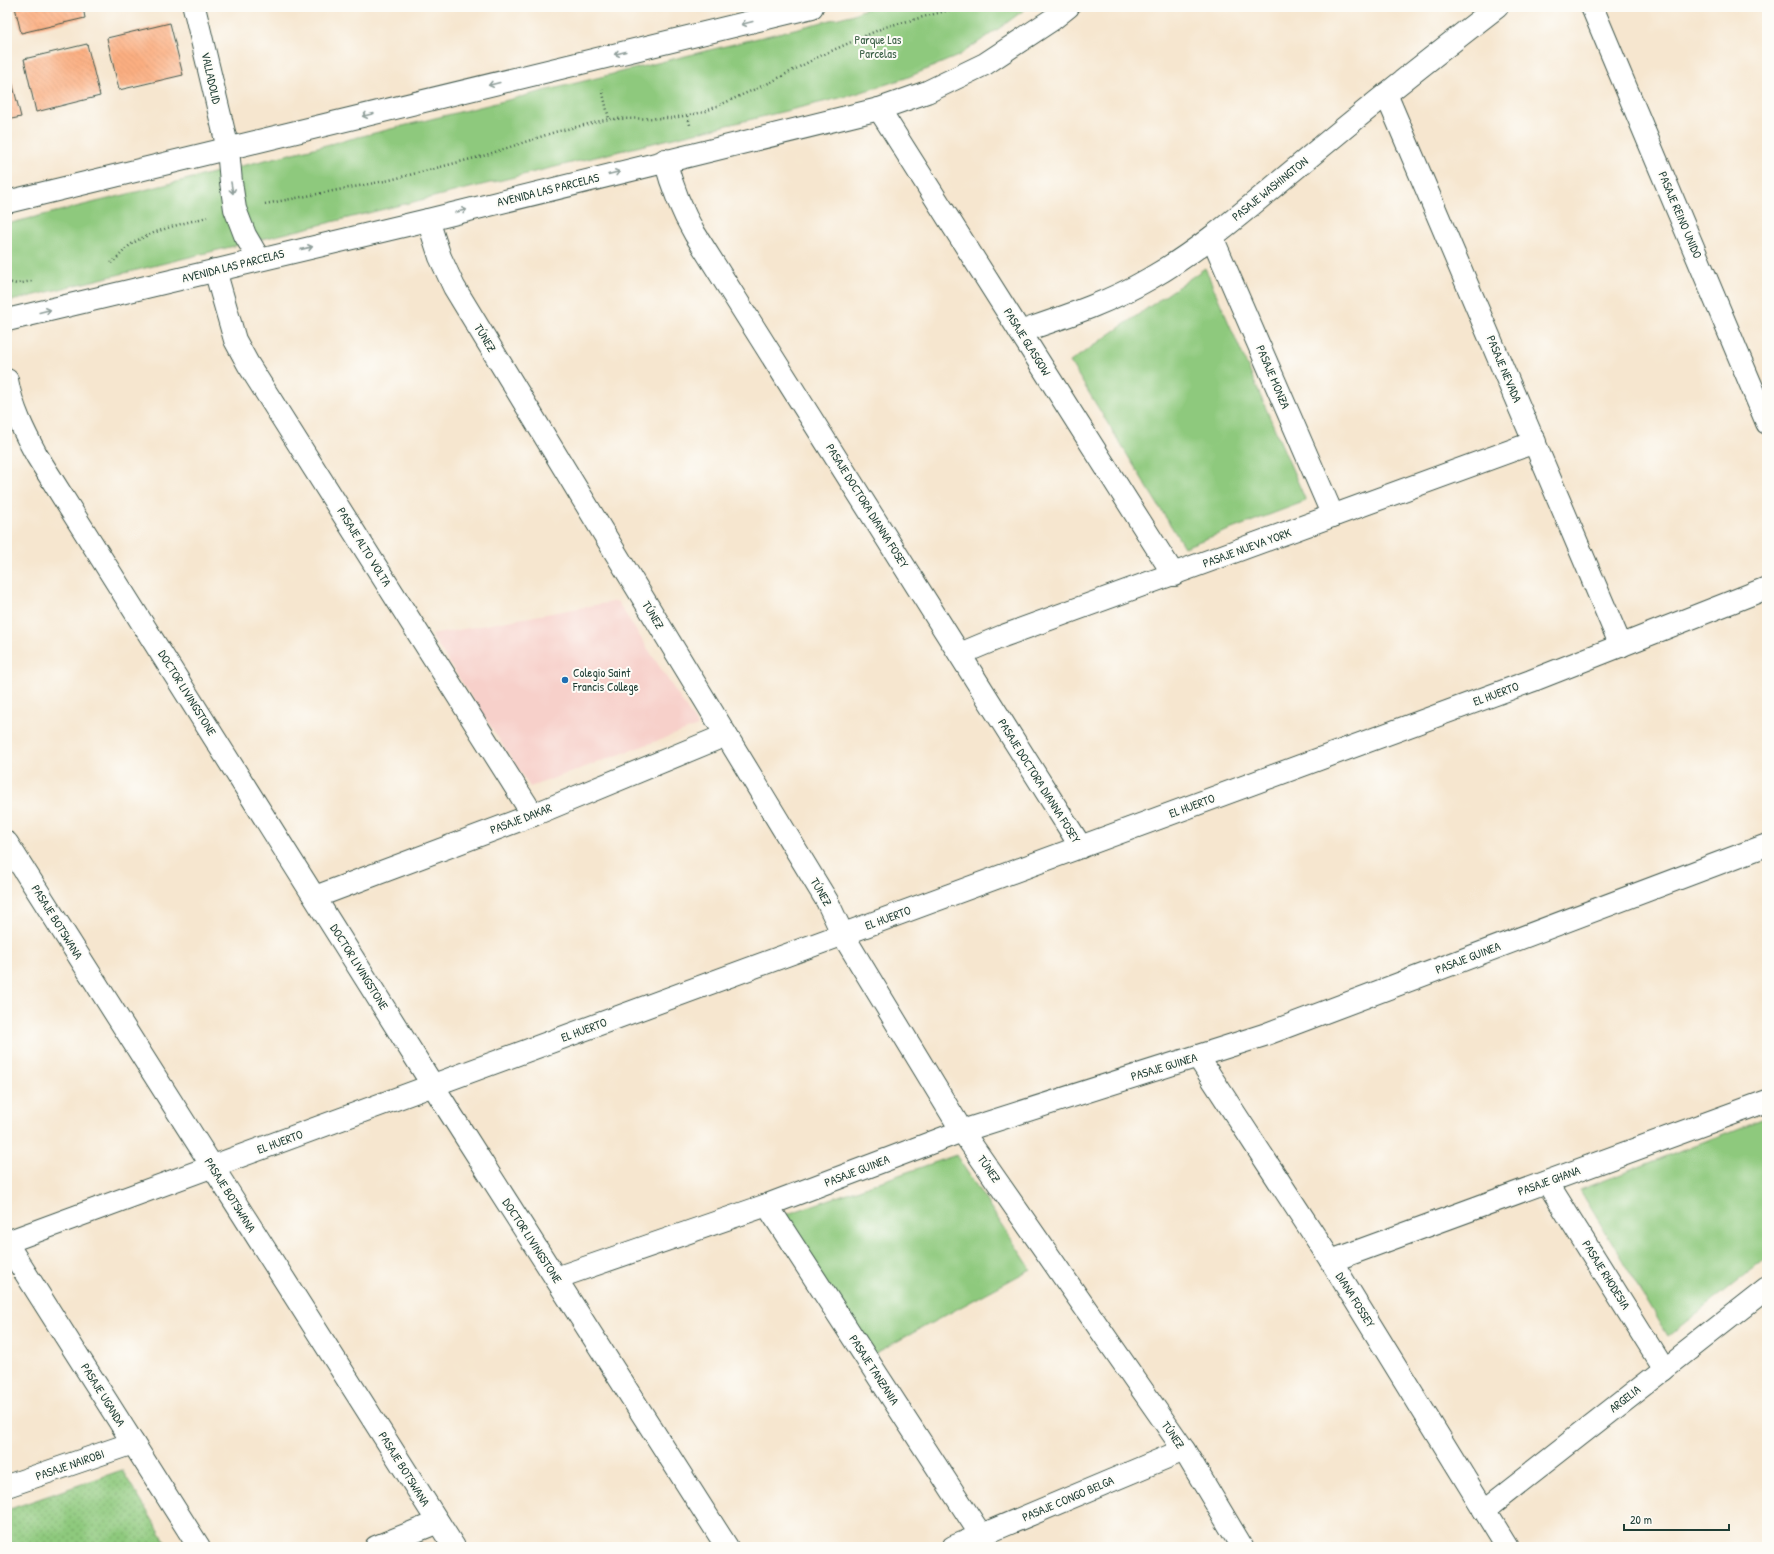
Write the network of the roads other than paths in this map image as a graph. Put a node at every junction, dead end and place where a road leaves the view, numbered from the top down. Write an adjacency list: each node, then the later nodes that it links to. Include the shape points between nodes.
1 (194, 7): 8 (street, VALLADOLID)
2 (812, 7): 8 (street, one-way to 8)
3 (1068, 7): 7 (street, AVENIDA LAS PARCELAS, via 985,64 926,92)
4 (1497, 7): 6 (street, PASAJE WASHINGTON)
5 (1592, 7): 18 (street, PASAJE REINO UNIDO)
6 (1386, 94): 12 (street, PASAJE WASHINGTON); 19 (street, PASAJE NEVADA)
7 (879, 109): 9 (street, AVENIDA LAS PARCELAS); 16 (street, PASAJE GLASGOW)
8 (228, 149): 10 (street); 13 (street, VALLADOLID, one-way to 13, via 235,209 245,235)
9 (665, 160): 11 (street, AVENIDA LAS PARCELAS, one-way to 9); 24 (street, PASAJE DOCTORA DIANNA FOSEY, via 674,191 695,234)
10 (7, 202)
11 (428, 220): 13 (street, AVENIDA LAS PARCELAS, one-way to 11); 25 (street, TÚNEZ, via 440,257 454,287)
12 (1212, 237): 16 (street, PASAJE WASHINGTON, via 1149,280 1115,297); 20 (street, PASAJE MONZA)
13 (260, 259): 14 (street, AVENIDA LAS PARCELAS)
14 (215, 270): 15 (street, AVENIDA LAS PARCELAS, one-way to 14); 26 (street, PASAJE ALTO VOLTA, via 235,340 248,364)
15 (7, 320)
16 (1020, 332): 21 (street, PASAJE GLASGOW)
17 (7, 380): 30 (street, DOCTOR LIVINGSTONE, via 14,409 37,456)
18 (1767, 423)
19 (1535, 442): 20 (street, PASAJE NUEVA YORK); 23 (street, PASAJE NEVADA)
20 (1333, 516): 21 (street, PASAJE NUEVA YORK)
21 (1174, 575): 24 (street, PASAJE NUEVA YORK)
22 (1767, 588): 23 (street, EL HUERTO)
23 (1620, 646): 29 (street, EL HUERTO, via 1516,687)
24 (960, 654): 29 (street, PASAJE DOCTORA DIANNA FOSEY)
25 (726, 735): 26 (street, PASAJE DAKAR); 31 (street, TÚNEZ, via 828,901)
26 (533, 815): 30 (street, PASAJE DAKAR)
27 (7, 843): 36 (street, PASAJE BOTSWANA)
28 (1767, 845): 32 (street, PASAJE GUINEA, via 1264,1035)
29 (1081, 847): 31 (street, EL HUERTO)
30 (315, 897): 33 (street, DOCTOR LIVINGSTONE)
31 (843, 935): 33 (street, EL HUERTO); 35 (street, TÚNEZ)
32 (1198, 1057): 35 (street, PASAJE GUINEA); 40 (street, DIANA FOSSEY)
33 (433, 1086): 36 (street, EL HUERTO); 41 (street, DOCTOR LIVINGSTONE)
34 (1767, 1102): 37 (street, PASAJE GHANA)
35 (962, 1130): 38 (street, PASAJE GUINEA); 45 (street, TÚNEZ)
36 (212, 1167): 39 (street, EL HUERTO); 48 (street, PASAJE BOTSWANA)
37 (1547, 1182): 40 (street, PASAJE GHANA); 43 (street, PASAJE RHODESIA)
38 (767, 1205): 41 (street, PASAJE GUINEA); 49 (street, PASAJE TANZANIA)
39 (7, 1243): 44 (street, PASAJE UGANDA)
40 (1331, 1261): 47 (street, DIANA FOSSEY)
41 (556, 1278): 53 (street, DOCTOR LIVINGSTONE)
42 (1767, 1288): 43 (street, ARGELIA)
43 (1664, 1368): 47 (street, ARGELIA)
44 (134, 1443): 46 (street, PASAJE NAIROBI); 50 (street, PASAJE UGANDA)
45 (1184, 1450): 49 (street, PASAJE CONGO BELGA); 55 (street, TÚNEZ)
46 (7, 1486)
47 (1484, 1510): 56 (street, DIANA FOSSEY)
48 (438, 1522): 51 (street); 52 (street, PASAJE BOTSWANA)
49 (981, 1535): 54 (street, PASAJE CONGO BELGA)
50 (199, 1547)
51 (376, 1547)
52 (454, 1547)
53 (727, 1547)
54 (953, 1547)
55 (1242, 1547)
56 (1505, 1547)

